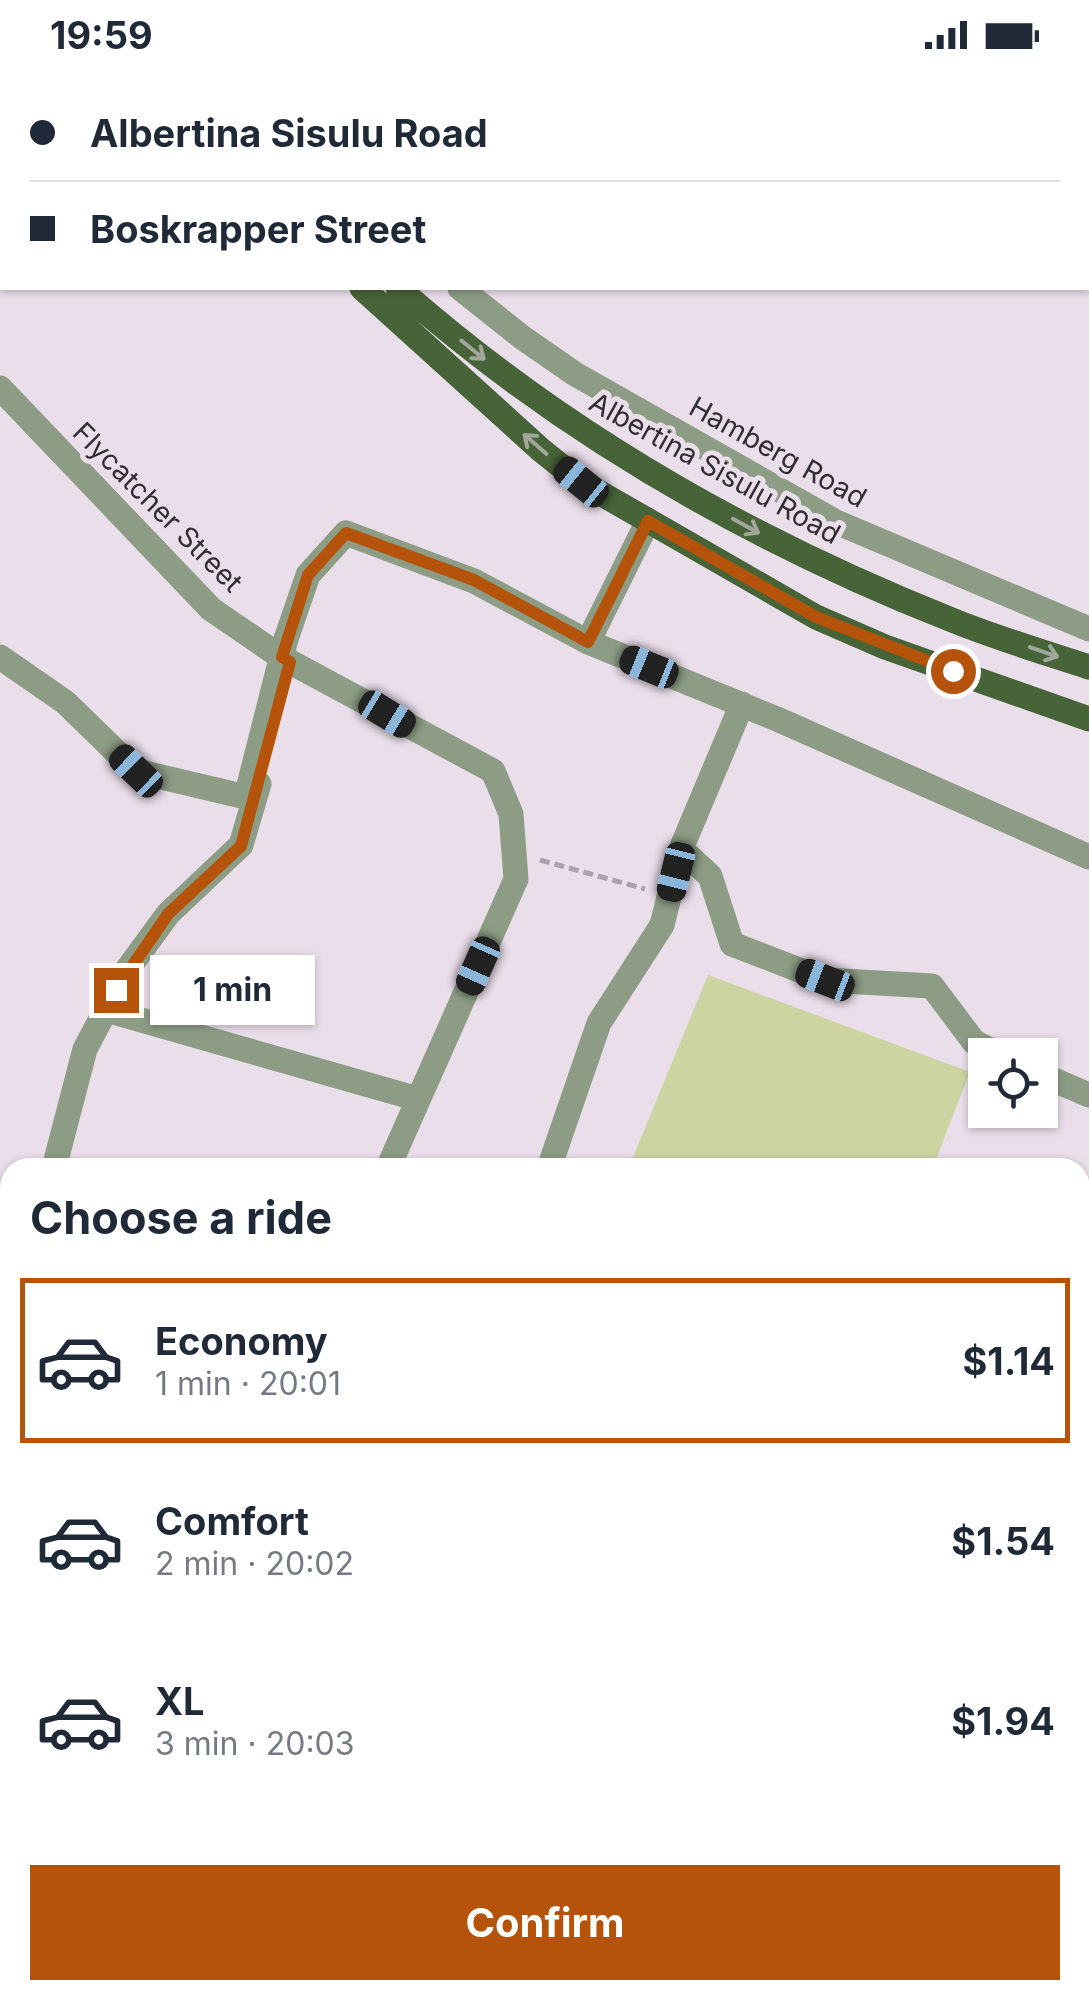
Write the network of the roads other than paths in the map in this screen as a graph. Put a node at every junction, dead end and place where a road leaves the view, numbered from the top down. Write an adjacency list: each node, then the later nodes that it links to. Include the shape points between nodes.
1 (364, 290): 5 (main road, one-way to 1, via 541,450)
2 (400, 290): 10 (main road, Albertina Sisulu Road, one-way to 10, via 529,395 734,520 954,621)
3 (463, 290): 6 (street, Hamberg Road, via 575,374 836,522)
4 (0, 388): 9 (street, Flycatcher Street, via 212,608)
5 (648, 521): 7 (street); 12 (main road, via 841,628)
6 (1089, 628)
7 (588, 642): 9 (street, via 474,580 346,533 308,575); 11 (street)
8 (0, 657): 9 (street, via 64,702 136,771 246,798)
9 (286, 659): 15 (street, via 241,846 168,914); 19 (street, Flycatcher Street, via 494,771 511,814 516,879)
10 (1089, 667)
11 (742, 704): 13 (street); 14 (street)
12 (1089, 719)
13 (682, 850): 16 (street, via 710,876 732,944 825,980 932,986); 22 (street, via 662,924 599,1023)
14 (1089, 857)
15 (106, 1010): 19 (street); 20 (street, via 85,1049)
16 (971, 1038)
17 (1058, 1082): 18 (street)
18 (1089, 1095)
19 (418, 1099): 21 (street, Flycatcher Street)
20 (57, 1158)
21 (392, 1158)
22 (552, 1158)

